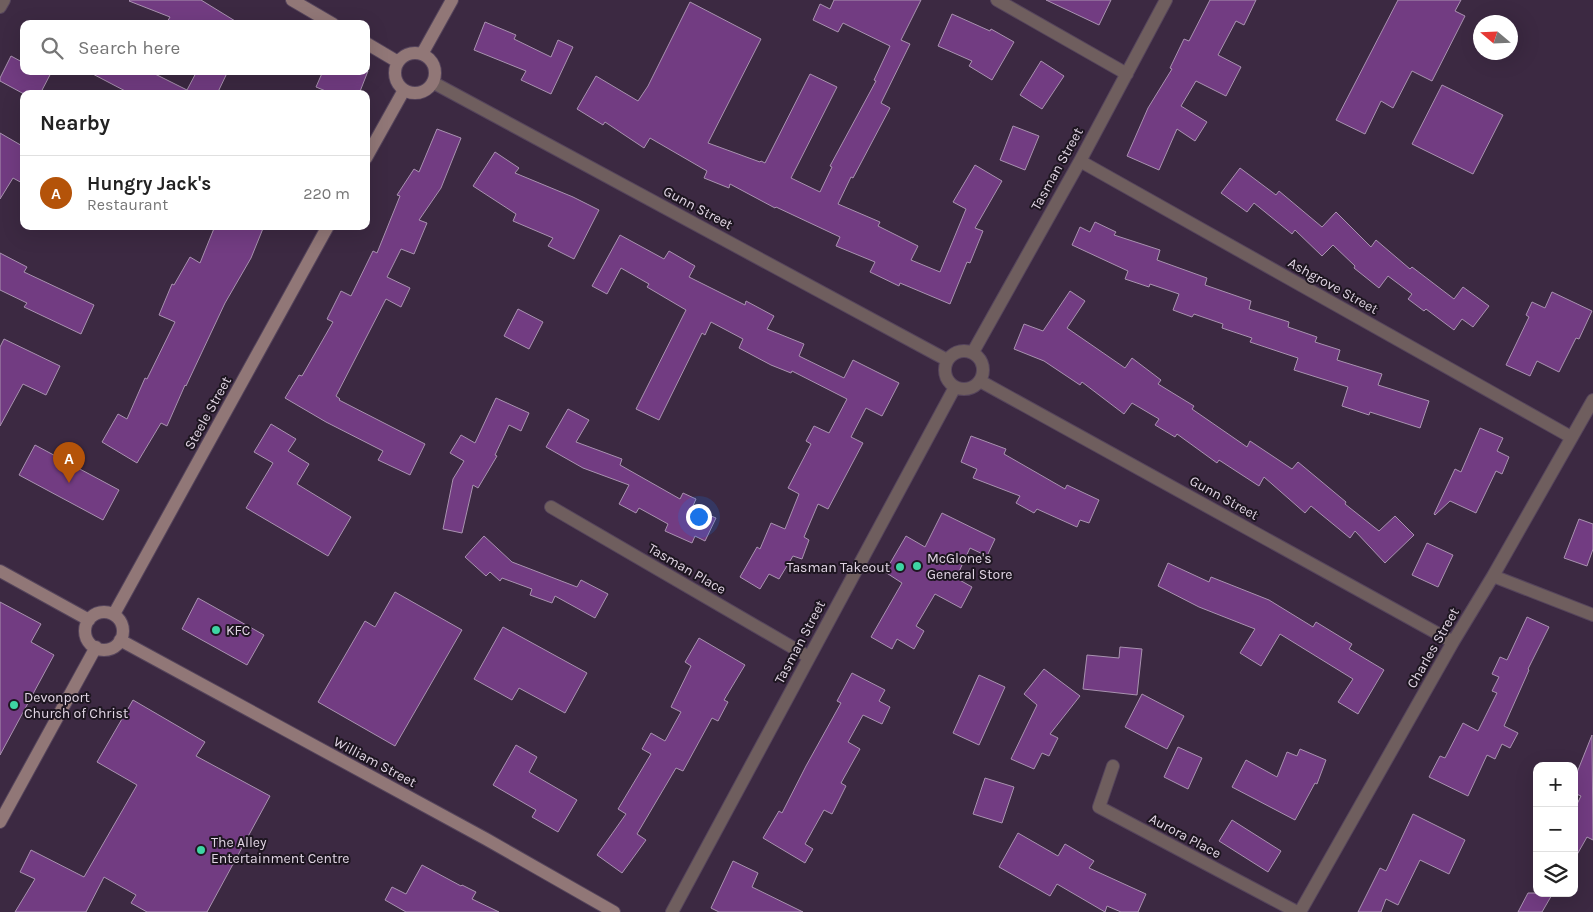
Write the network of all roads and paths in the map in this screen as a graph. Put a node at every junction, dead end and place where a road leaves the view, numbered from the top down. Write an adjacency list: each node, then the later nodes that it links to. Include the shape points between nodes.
1 (4, 0): 6 (street)
2 (292, 0): 7 (main road)
3 (452, 0): 9 (main road)
4 (996, 0): 11 (street)
5 (1166, 0): 11 (street, Tasman Street)
6 (0, 7)
7 (326, 20)
8 (370, 45): 10 (main road)
9 (422, 54): 10 (main road, via 406,55); 12 (main road, via 434,64)
10 (398, 62): 13 (main road, via 396,81)
11 (1127, 74): 15 (street, Tasman Street)
12 (434, 83): 13 (main road, via 422,93); 18 (street, Gunn Street)
13 (404, 90): 14 (main road)
14 (370, 151)
15 (1080, 161): 17 (street, Tasman Street); 22 (street, Ashgrove Street)
16 (326, 230): 26 (main road, Steele Street)
17 (972, 352): 18 (street, via 961,350); 19 (street, via 984,368)
18 (947, 360): 20 (street, via 946,377)
19 (980, 381): 20 (street, via 968,388); 30 (street, Gunn Street)
20 (955, 386): 32 (street, Tasman Street)
21 (1593, 400): 22 (street, Charles Street)
22 (1572, 437): 25 (street, Charles Street)
23 (551, 507): 32 (street, Tasman Place)
24 (0, 571): 28 (main road)
25 (1493, 576): 27 (street); 30 (street, Charles Street)
26 (114, 614): 28 (main road, via 101,612); 29 (main road, via 123,629)
27 (1593, 615)
28 (89, 620): 31 (main road, via 86,636)
29 (120, 640): 31 (main road, via 110,648); 35 (main road, William Street)
30 (1453, 642): 37 (street, Charles Street)
31 (96, 647): 34 (main road)
32 (809, 657): 36 (street, Tasman Street)
33 (1113, 766): 37 (street, Aurora Place, via 1099,807)
34 (0, 822)
35 (614, 912)
36 (672, 912)
37 (1298, 912)

